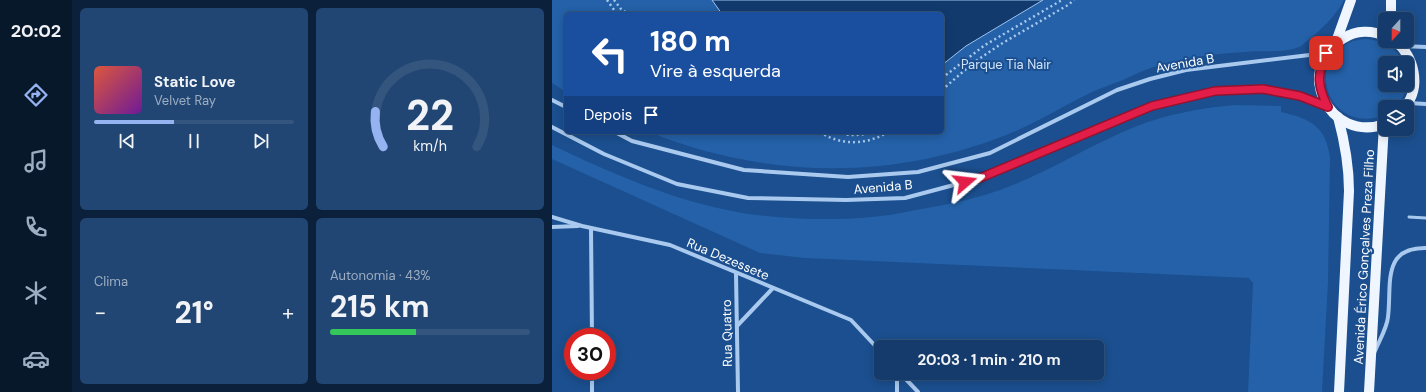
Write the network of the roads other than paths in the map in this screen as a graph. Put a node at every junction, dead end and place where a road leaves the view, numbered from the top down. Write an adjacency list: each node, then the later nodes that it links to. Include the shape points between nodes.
1 (1351, 0): 5 (main road, Avenida Érico Gonçalves Preza Filho)
2 (1391, 0): 3 (main road)
3 (1391, 12)
4 (1378, 33): 5 (main road, Avenida Érico Gonçalves Preza Filho, via 1363,32 1349,35)
5 (1336, 42): 9 (main road, Avenida Érico Gonçalves Preza Filho)
6 (1414, 45): 7 (street)
7 (1426, 47)
8 (1402, 48): 11 (main road, via 1410,58 1414,73 1414,89)
9 (1326, 53): 15 (main road, Avenida Érico Gonçalves Preza Filho, via 1320,66 1319,80 1321,94); 21 (street, Avenida B, via 1186,70 1150,79 1117,90 990,153 918,172 848,177 744,170 632,141)
10 (552, 100): 14 (street)
11 (1409, 100)
12 (1426, 104): 13 (street)
13 (1414, 105)
14 (564, 106)
15 (1328, 107): 16 (main road, Avenida Érico Gonçalves Preza Filho); 20 (street, Avenida B, via 1300,96 1263,89 1215,91 1152,106 980,178 905,198 748,198 677,184 604,154)
16 (1338, 117): 17 (main road, Avenida Érico Gonçalves Preza Filho, via 1350,124 1363,127); 43 (main road, Avenida Érico Gonçalves Preza Filho, via 1345,144 1349,191)
17 (1378, 126)
18 (552, 127): 19 (street, Avenida B)
19 (564, 133)
20 (565, 134)
21 (619, 134)
22 (1384, 136): 35 (main road, Avenida Érico Gonçalves Preza Filho)
23 (552, 217): 26 (street, Rua Dezessete)
24 (1409, 217): 25 (lane)
25 (1426, 218)
26 (582, 226): 27 (street); 28 (street, Rua Dezessete)
27 (552, 227)
28 (591, 228): 30 (street, Rua Dezessete, via 670,245); 33 (street)
29 (1426, 248): 35 (street, via 1403,252 1392,266 1388,318)
30 (736, 274): 31 (street, Rua Dezessete); 32 (street, Rua Quatro)
31 (773, 288): 32 (street); 34 (street, Rua Dezessete, via 851,320)
32 (737, 326): 40 (street, Rua Quatro)
33 (592, 328)
34 (874, 345)
35 (1371, 361): 44 (main road, Avenida Érico Gonçalves Preza Filho)
36 (592, 380): 39 (street)
37 (897, 380): 41 (street)
38 (907, 380): 42 (street)
39 (592, 392)
40 (738, 392)
41 (897, 392)
42 (918, 392)
43 (1339, 392)
44 (1369, 392)

